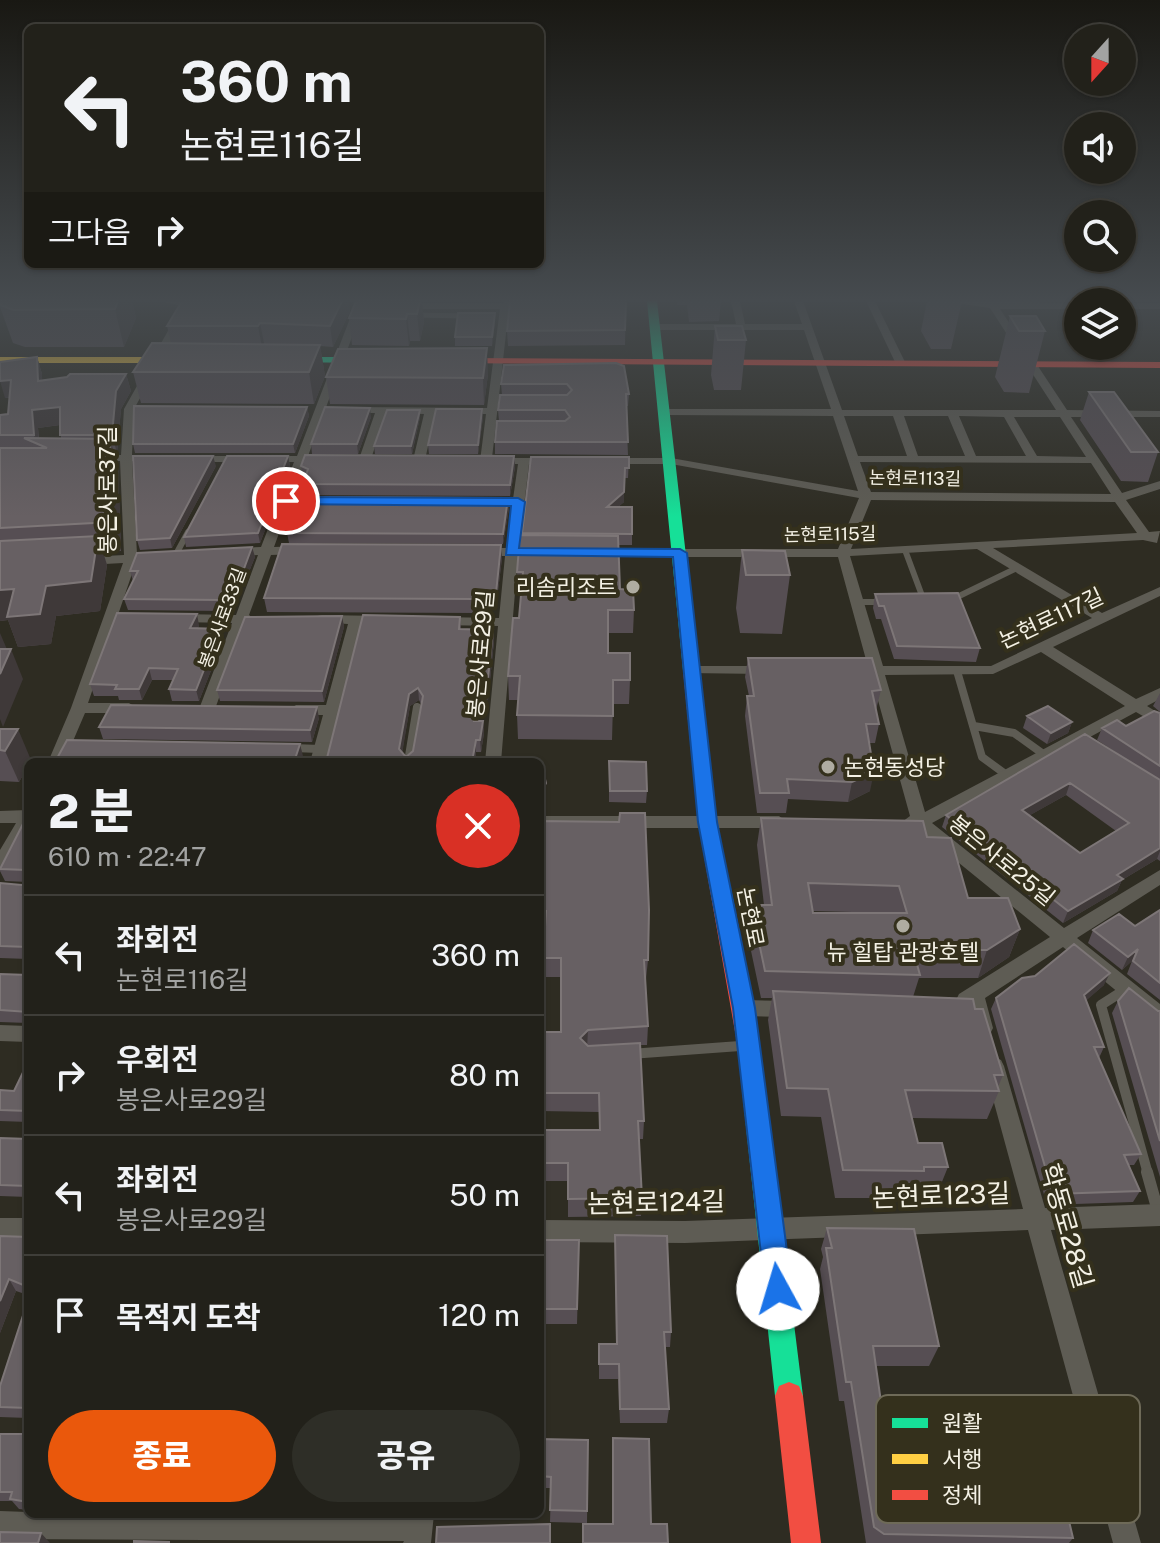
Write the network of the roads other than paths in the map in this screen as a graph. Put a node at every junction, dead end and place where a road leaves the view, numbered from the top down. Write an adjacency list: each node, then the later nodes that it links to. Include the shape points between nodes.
1 (147, 373): 9 (street, 봉은사로37길)
2 (334, 373): 12 (street, 봉은사로33길)
3 (496, 373): 8 (street)
4 (660, 373): 15 (main road, 논현로)
5 (825, 373): 16 (street)
6 (1034, 373): 20 (street)
7 (506, 401): 8 (lane)
8 (490, 406): 14 (street); 22 (street)
9 (129, 409): 10 (street, 봉은사로37길); 25 (street, 봉은사로37길)
10 (144, 409)
11 (303, 410): 12 (street)
12 (319, 410): 13 (street); 29 (street, 봉은사로33길)
13 (382, 410): 14 (street); 32 (street)
14 (430, 410): 39 (street)
15 (664, 412): 16 (street); 45 (main road, 논현로)
16 (837, 413): 17 (street); 34 (street)
17 (897, 413): 18 (street); 35 (street)
18 (952, 413): 19 (street); 36 (street)
19 (1007, 413): 20 (street); 37 (street)
20 (1062, 414): 21 (street); 41 (street)
21 (1160, 414)
22 (488, 428): 23 (lane); 42 (street, via 479,460)
23 (503, 428)
24 (79, 458): 25 (street)
25 (126, 458): 26 (street); 70 (street, 봉은사로37길)
26 (169, 459)
27 (183, 459): 28 (street)
28 (226, 459): 29 (street); 46 (lane)
29 (302, 459): 30 (street); 50 (street, 봉은사로33길)
30 (334, 459)
31 (349, 459): 32 (street)
32 (365, 459): 33 (street)
33 (378, 459)
34 (854, 459): 35 (street); 48 (street)
35 (914, 459): 36 (street)
36 (972, 459): 37 (street)
37 (1033, 459): 41 (street)
38 (406, 460): 39 (street)
39 (419, 460): 40 (street)
40 (433, 460)
41 (1094, 460): 49 (street)
42 (524, 461): 43 (street); 53 (street, 봉은사로29길)
43 (568, 461)
44 (597, 461): 45 (street, 논현로113길)
45 (671, 461): 48 (street, 논현로113길); 66 (main road, 논현로)
46 (219, 473)
47 (1160, 485): 49 (street, 논현로113길)
48 (866, 496): 49 (street, 논현로113길); 67 (street)
49 (1119, 498): 55 (street)
50 (286, 501): 51 (lane); 58 (street, 봉은사로33길)
51 (301, 501)
52 (502, 502): 53 (lane)
53 (518, 502): 62 (street, 봉은사로29길)
54 (189, 528): 69 (lane)
55 (1153, 535): 56 (street); 57 (street, 논현로115길)
56 (1160, 543)
57 (979, 545): 60 (street, 논현로115길); 72 (street)
58 (267, 550): 59 (street); 63 (street); 82 (street, 봉은사로33길)
59 (313, 550)
60 (905, 550): 67 (street, 논현로115길); 77 (lane)
61 (466, 552): 62 (street)
62 (511, 552): 64 (street); 86 (street, 봉은사로29길)
63 (221, 553)
64 (557, 553)
65 (588, 553): 66 (street, 논현로115길)
66 (680, 553): 67 (street, 논현로115길); 88 (main road, 논현로)
67 (843, 553): 74 (street, 봉은사로25길)
68 (190, 555): 69 (street)
69 (175, 556): 70 (street)
70 (131, 559): 71 (street); 96 (street, 봉은사로37길, via 117,617)
71 (73, 562)
72 (1017, 568): 79 (lane); 81 (street)
73 (1160, 591): 81 (street, 논현로117길)
74 (857, 602): 75 (lane); 91 (street, 봉은사로25길)
75 (897, 602)
76 (911, 602): 77 (lane)
77 (924, 602): 78 (lane)
78 (936, 602)
79 (948, 602)
80 (168, 618): 82 (street)
81 (1101, 618): 87 (street, 논현로117길)
82 (240, 619): 83 (street); 98 (street, 봉은사로33길)
83 (269, 619)
84 (313, 619): 85 (street)
85 (356, 620): 86 (street); 100 (street)
86 (505, 622): 110 (street, 봉은사로29길)
87 (1041, 646): 92 (street, 논현로117길, via 993,670); 94 (street)
88 (692, 670): 89 (street); 115 (main road, 논현로)
89 (784, 670)
90 (846, 671): 91 (street, 논현로117길)
91 (877, 671): 92 (street, 논현로117길); 118 (street, 봉은사로25길)
92 (957, 671): 102 (lane)
93 (1160, 693): 94 (street)
94 (1136, 706): 101 (street); 107 (street, via 1088,743)
95 (417, 707): 109 (lane)
96 (79, 708): 97 (street); 103 (street, 봉은사로37길)
97 (150, 709)
98 (208, 709)
99 (284, 710): 100 (street)
100 (331, 710): 106 (street)
101 (1160, 721)
102 (974, 726): 107 (lane, via 1014,733); 111 (lane, via 982,757)
103 (65, 745): 104 (lane); 108 (street, 봉은사로37길)
104 (81, 745)
105 (289, 748): 106 (lane)
106 (319, 756)
107 (1046, 756): 111 (street)
108 (58, 758)
109 (409, 758)
110 (493, 758)
111 (1009, 776): 118 (street)
112 (0, 817): 113 (street)
113 (24, 817)
114 (544, 822): 115 (street)
115 (707, 822): 116 (street); 125 (main road, 논현로)
116 (798, 822)
117 (889, 822): 118 (street)
118 (920, 822): 122 (street, 봉은사로25길)
119 (24, 824): 120 (street)
120 (0, 865)
121 (1160, 876): 122 (street)
122 (1063, 938): 123 (street, 봉은사로25길); 124 (street)
123 (1126, 989): 128 (street, 봉은사로25길); 133 (lane, 논현로123길, via 1101,1005)
124 (974, 995): 127 (street); 134 (street, 학동로28길)
125 (744, 1008): 126 (street); 131 (main road, 논현로)
126 (806, 1010)
127 (944, 1014)
128 (1160, 1015)
129 (0, 1033): 130 (street)
130 (24, 1034)
131 (749, 1046): 132 (lane); 135 (main road, 논현로)
132 (617, 1055)
133 (1160, 1215): 134 (street, 논현로123길)
134 (1035, 1220): 135 (street, 논현로123길); 139 (street, 학동로28길)
135 (772, 1227): 138 (street, 논현로124길); 145 (main road, 논현로)
136 (0, 1229): 137 (street)
137 (24, 1229)
138 (544, 1231)
139 (1085, 1395)
140 (79, 1520): 142 (street); 144 (street)
141 (1121, 1523): 146 (street, 학동로28길)
142 (0, 1525)
143 (418, 1528): 144 (street)
144 (205, 1534)
145 (806, 1543)
146 (1127, 1543)

